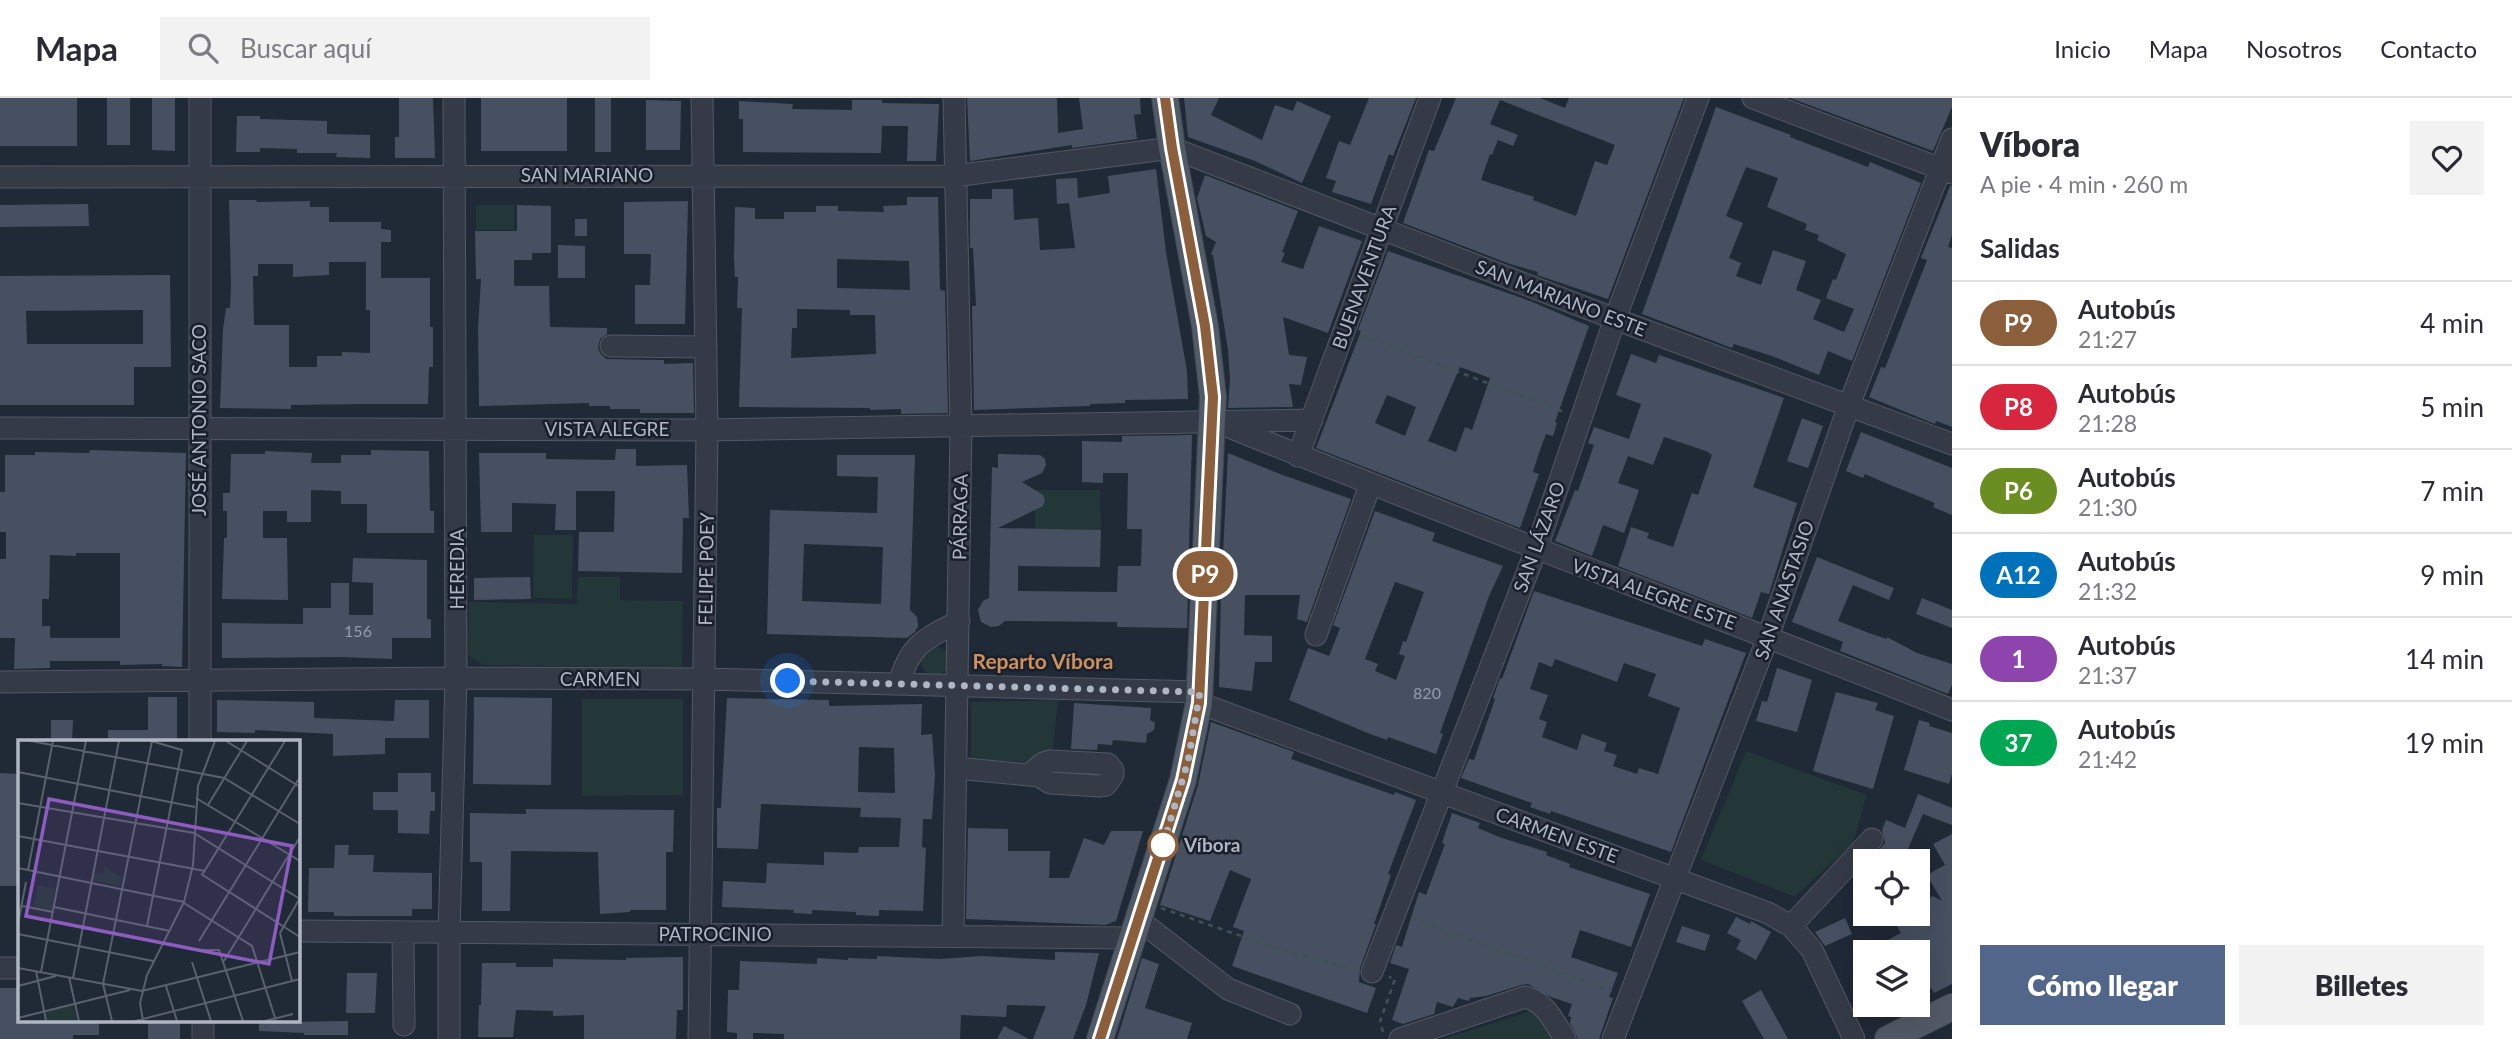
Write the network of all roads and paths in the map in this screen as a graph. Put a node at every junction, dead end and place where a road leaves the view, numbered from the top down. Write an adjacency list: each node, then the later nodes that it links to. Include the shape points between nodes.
1 (200, 98): 14 (street, JOSÉ ANTONIO SACO)
2 (454, 98): 12 (street, HEREDIA)
3 (702, 98): 13 (street, FELIPE POEY)
4 (954, 98): 15 (street, PÁRRAGA)
5 (1165, 98): 10 (main road)
6 (1430, 98): 17 (street, BUENAVENTURA)
7 (1698, 98): 18 (street, SAN LÁZARO)
8 (1753, 98): 11 (street)
9 (1952, 139): 11 (street, SAN ANASTASIO)
10 (1172, 148): 15 (street, SAN MARIANO); 17 (street, SAN MARIANO ESTE); 24 (main road, via 1205,326)
11 (1946, 171): 22 (street, SAN ANASTASIO)
12 (456, 175): 13 (street, SAN MARIANO); 14 (street, SAN MARIANO); 29 (street, HEREDIA)
13 (702, 175): 15 (street, SAN MARIANO); 21 (street, FELIPE POEY)
14 (200, 176): 16 (street, SAN MARIANO); 28 (street, JOSÉ ANTONIO SACO)
15 (954, 176): 26 (street, PÁRRAGA)
16 (0, 177)
17 (1381, 229): 18 (street, SAN MARIANO ESTE); 19 (street, BUENAVENTURA)
18 (1615, 319): 22 (street, SAN MARIANO ESTE); 23 (street, SAN LÁZARO)
19 (1345, 329): 23 (path); 25 (street, BUENAVENTURA)
20 (611, 346): 21 (street)
21 (706, 347): 30 (street, FELIPE POEY)
22 (1849, 405): 31 (street, SAN MARIANO ESTE); 37 (street, SAN ANASTASIO)
23 (1581, 418): 34 (street, SAN LÁZARO)
24 (1213, 421): 25 (street); 26 (street, VISTA ALEGRE); 32 (street, VISTA ALEGRE ESTE); 44 (main road)
25 (1312, 421): 32 (street, BUENAVENTURA)
26 (961, 426): 30 (street, VISTA ALEGRE); 35 (street, PÁRRAGA)
27 (0, 428): 28 (street, VISTA ALEGRE)
28 (199, 428): 29 (street, VISTA ALEGRE); 39 (street, JOSÉ ANTONIO SACO)
29 (457, 428): 30 (street, VISTA ALEGRE); 38 (street, HEREDIA)
30 (707, 430): 40 (street, FELIPE POEY)
31 (1952, 444)
32 (1298, 456): 33 (street, VISTA ALEGRE ESTE)
33 (1370, 485): 34 (street, VISTA ALEGRE ESTE); 36 (street)
34 (1536, 550): 37 (street, VISTA ALEGRE ESTE); 49 (street, SAN LÁZARO)
35 (959, 621): 42 (street, via 917,646); 43 (street, PÁRRAGA)
36 (1316, 635)
37 (1768, 637): 45 (street, VISTA ALEGRE ESTE); 51 (street, SAN ANASTASIO)
38 (456, 678): 39 (street, CARMEN); 40 (street, CARMEN); 58 (street, HEREDIA)
39 (199, 679): 41 (street, CARMEN); 46 (street, JOSÉ ANTONIO SACO)
40 (704, 679): 42 (street, CARMEN); 57 (street, FELIPE POEY)
41 (0, 682)
42 (899, 683): 43 (street, CARMEN)
43 (958, 685): 44 (street, CARMEN); 47 (street, PÁRRAGA)
44 (1200, 697): 49 (street, CARMEN ESTE); 53 (main road, via 1186,770)
45 (1952, 710)
46 (200, 740)
47 (956, 768): 48 (street); 59 (street, PÁRRAGA)
48 (1028, 775)
49 (1442, 793): 51 (street, CARMEN ESTE); 52 (street, SAN LÁZARO)
50 (1872, 839): 54 (street)
51 (1677, 878): 54 (street, CARMEN ESTE); 63 (street, SAN ANASTASIO)
52 (1394, 912): 62 (street, SAN LÁZARO); 63 (path)
53 (1139, 920): 59 (street, PATROCINIO); 62 (path); 65 (street, via 1228,989); 71 (main road)
54 (1791, 926): 76 (street, CARMEN ESTE, via 1812,950)
55 (299, 931): 56 (street, PATROCINIO)
56 (403, 933): 58 (street, PATROCINIO); 67 (street)
57 (699, 933): 58 (street, PATROCINIO); 59 (street, PATROCINIO); 70 (street, FELIPE POEY)
58 (449, 934): 69 (street, HEREDIA)
59 (953, 935)
60 (0, 968): 61 (street)
61 (18, 968)
62 (1372, 972): 72 (path, via 1395,979 1380,1022)
63 (1630, 998): 75 (street, SAN ANASTASIO)
64 (1952, 1007): 77 (main road)
65 (1290, 1014)
66 (203, 1021): 68 (street)
67 (404, 1025)
68 (203, 1039)
69 (449, 1039)
70 (699, 1039)
71 (1100, 1039)
72 (1385, 1039)
73 (1401, 1039): 74 (street, via 1525,997 1544,1006)
74 (1565, 1039)
75 (1613, 1039)
76 (1854, 1039)
77 (1888, 1039)

